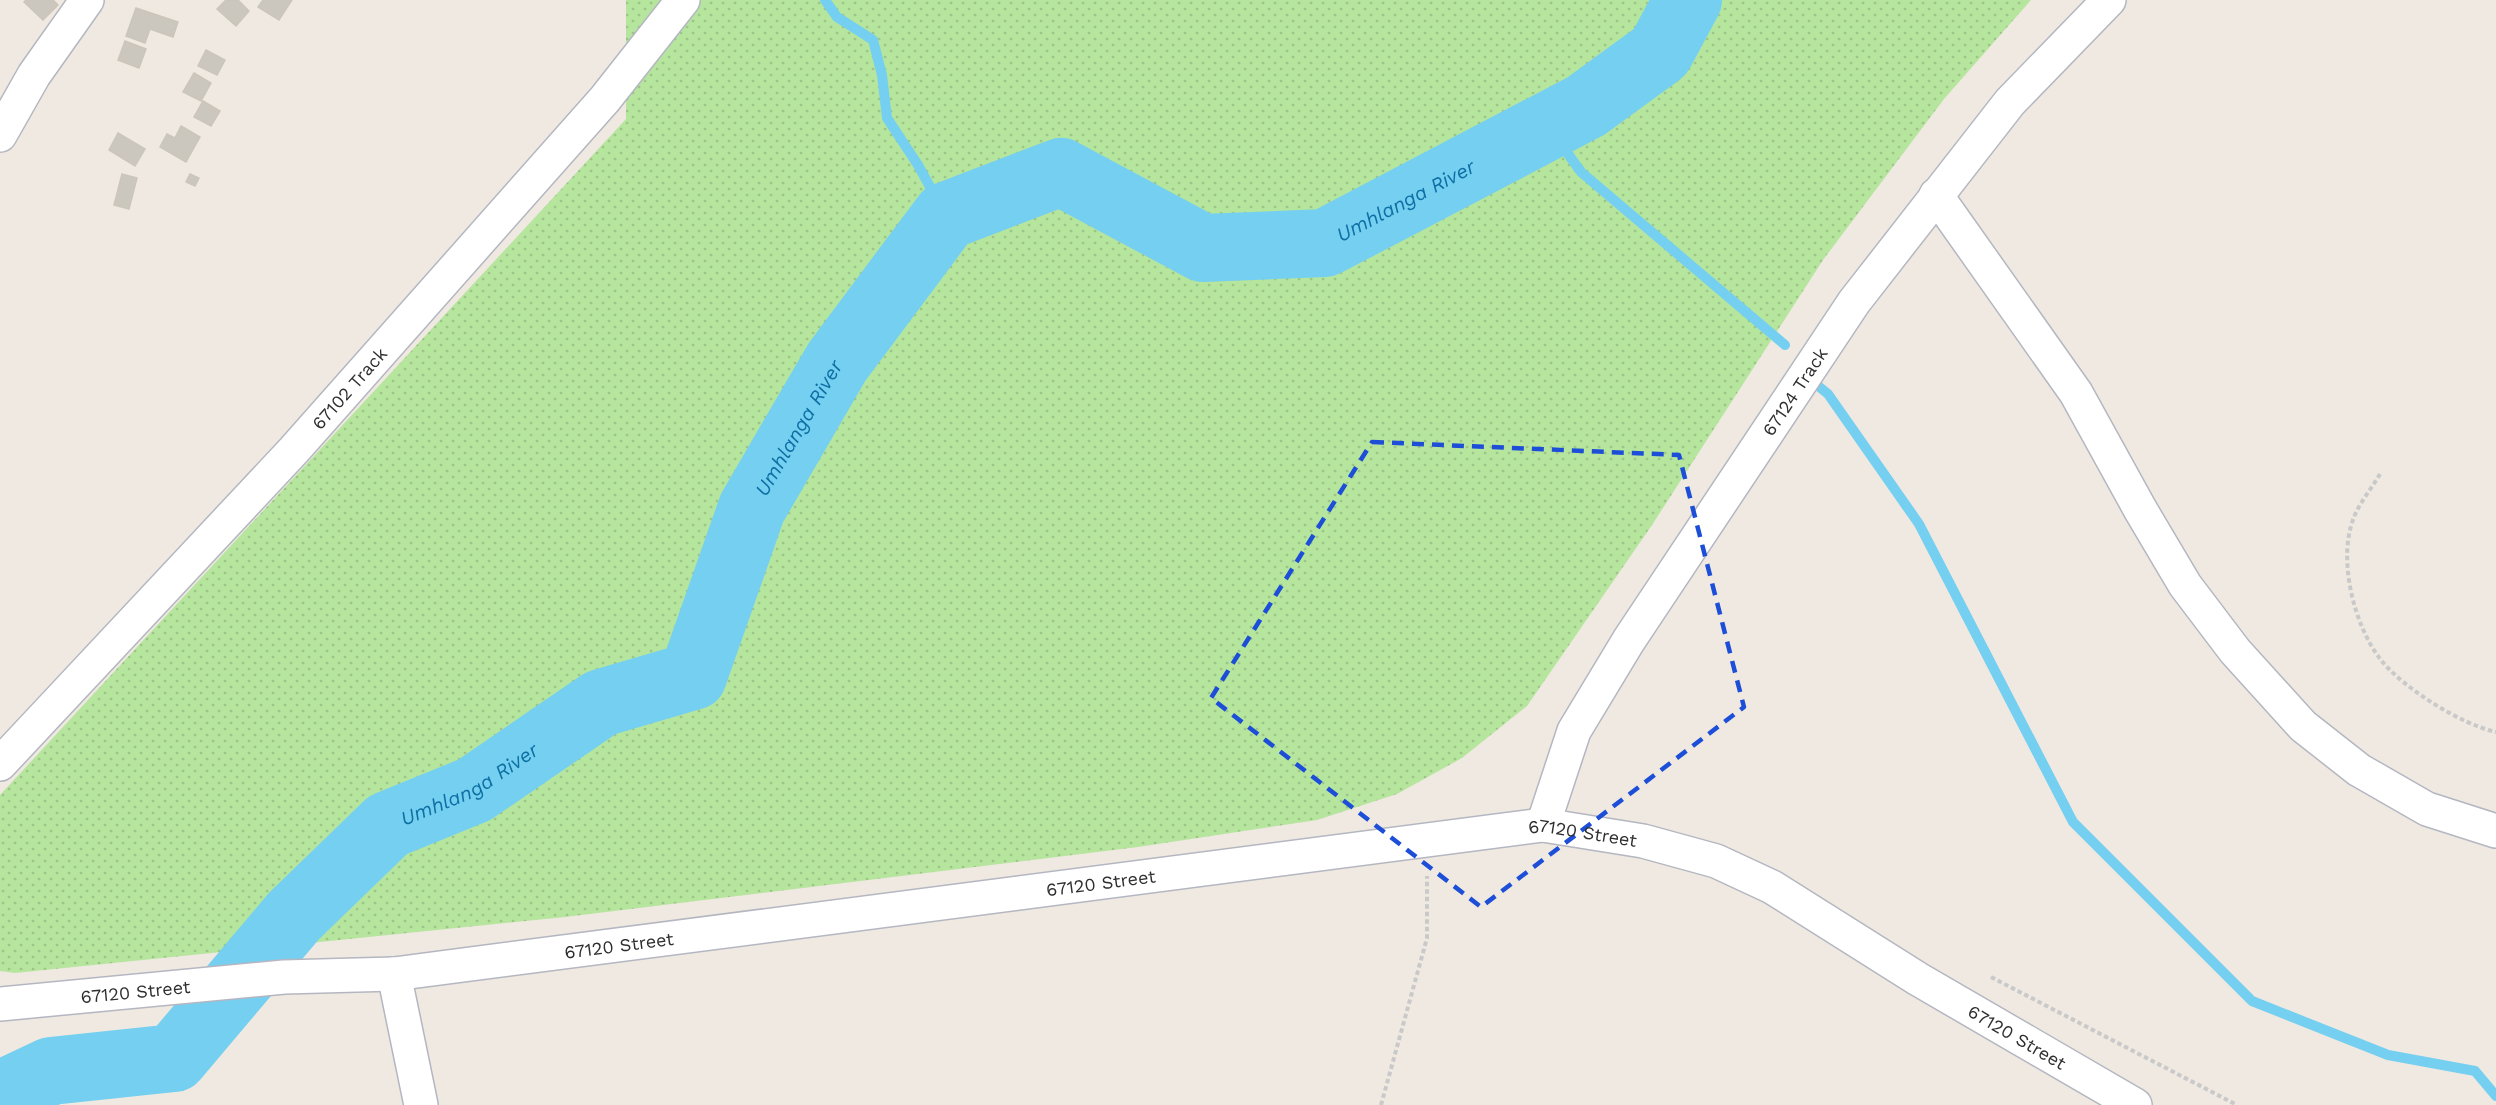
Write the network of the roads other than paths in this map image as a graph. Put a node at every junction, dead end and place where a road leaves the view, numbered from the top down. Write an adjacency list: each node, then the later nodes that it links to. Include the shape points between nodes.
1 (87, 0): 4 (street, via 34,75)
2 (683, 0): 6 (street, 67102 Track, via 605,99 294,450)
3 (2109, 0): 5 (street, 67124 Track, via 2010,102)
4 (0, 135)
5 (1936, 195): 7 (street, 67124 Track, via 1854,302 1629,640 1574,731); 8 (street, via 2076,393 2186,585 2235,651 2303,726 2359,770 2427,809)
6 (0, 764)
7 (1543, 825): 9 (street, 67120 Street); 12 (street, 67120 Street, via 1643,841 1716,861 1772,887 1918,979)
8 (2496, 831)
9 (394, 974): 10 (street, 67120 Street, via 284,977); 11 (street)
10 (0, 1004)
11 (421, 1105)
12 (2135, 1105)

